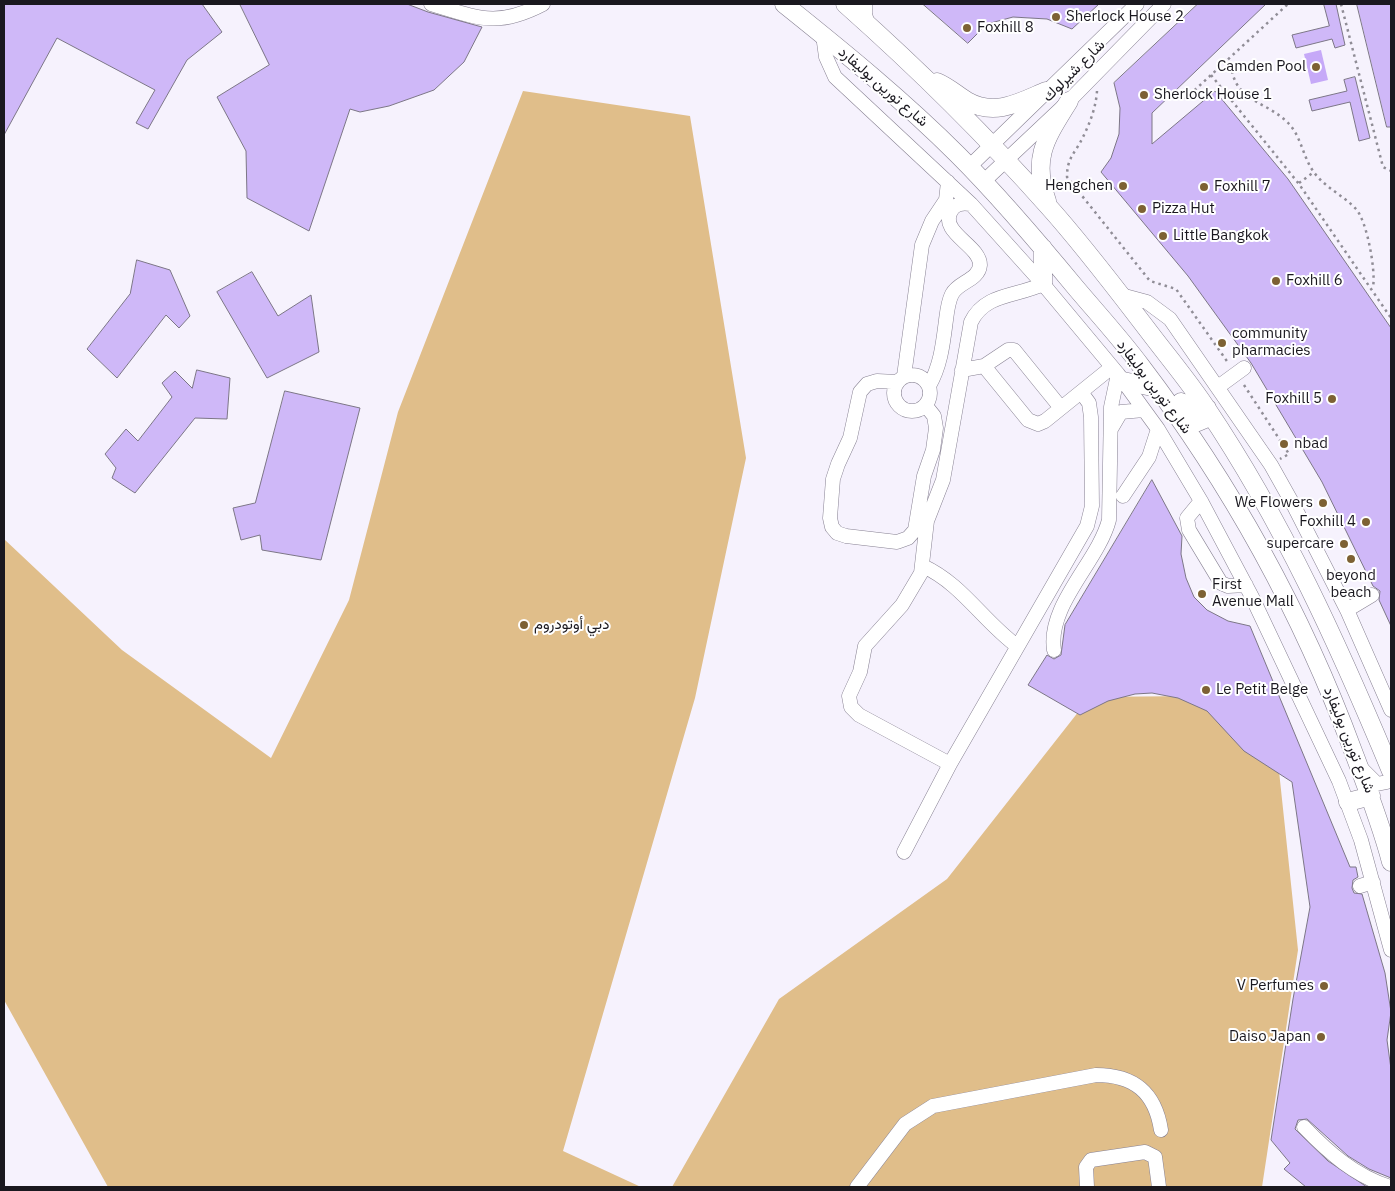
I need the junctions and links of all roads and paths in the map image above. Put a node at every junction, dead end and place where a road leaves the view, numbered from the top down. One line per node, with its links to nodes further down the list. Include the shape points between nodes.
1 (431, 4): 2 (street, via 480,19 506,19)
2 (543, 4)
3 (784, 4): 13 (main road, شارع تورين بوليفارد)
4 (844, 4): 12 (main road, شارع تورين بوليفارد)
5 (865, 4): 12 (street)
6 (1137, 4): 18 (street, شارع شيرلوك)
7 (1143, 4): 11 (street)
8 (1164, 4): 11 (street, شارع شيرلوك)
9 (1288, 4): 15 (path)
10 (1341, 4): 24 (path, via 1382,167)
11 (1153, 15): 16 (street, شارع شيرلوك); 16 (street, via 1146,32 1110,68)
12 (868, 25): 17 (main road, شارع تورين بوليفارد)
13 (823, 35): 23 (main road, شارع تورين بوليفارد, via 910,110); 26 (street, via 826,57 835,77)
14 (1232, 71): 25 (path, via 1237,87 1278,114 1296,131)
15 (1211, 75): 19 (path); 28 (path)
16 (1091, 76): 20 (street, شارع شيرلوك); 40 (path, via 1097,92 1093,115 1069,159 1067,177 1150,281 1176,289)
17 (928, 82): 18 (main road, via 945,85 968,102 1003,109); 21 (main road, شارع تورين بوليفارد)
18 (1046, 91): 21 (street, شارع شيرلوك)
19 (1185, 99)
20 (1069, 100): 22 (street, شارع شيرلوك); 30 (main road, via 1048,135 1040,156 1041,185)
21 (991, 146): 22 (main road, شارع تورين بوليفارد); 23 (street, شارع شيرلوك)
22 (1005, 160): 27 (street, شارع شيرلوك); 30 (main road, شارع تورين بوليفارد)
23 (969, 167): 27 (main road, شارع تورين بوليفارد)
24 (1391, 171)
25 (1314, 172): 28 (path); 34 (path, via 1363,219 1373,271)
26 (948, 182): 29 (street); 31 (street)
27 (983, 182): 32 (main road, شارع تورين بوليفارد)
28 (1299, 184): 34 (path)
29 (971, 204): 31 (street, via 955,206); 33 (street)
30 (1049, 206): 35 (main road, شارع تورين بوليفارد)
31 (943, 216): 42 (street, via 922,245); 43 (street, via 976,254 980,264 976,274 956,287 950,297 941,358)
32 (1043, 248): 33 (main road); 37 (main road, شارع تورين بوليفارد)
33 (1043, 284): 39 (street, via 987,301 980,308 968,330); 41 (street)
34 (1372, 288): 36 (path)
35 (1121, 294): 44 (street, via 1139,298 1163,312); 49 (main road, شارع تورين بوليفارد)
36 (1391, 318)
37 (1140, 365): 45 (main road, شارع تورين بوليفارد); 49 (main road, via 1155,368 1161,373 1195,421 1203,421)
38 (984, 366): 39 (street); 48 (street, via 1031,422 1042,423); 48 (street, via 1008,350 1014,350)
39 (962, 370): 58 (street, via 941,487 927,521)
40 (1240, 371): 44 (street); 55 (path, via 1289,454)
41 (1117, 374): 45 (main road); 46 (street); 50 (street); 52 (street, via 1110,407)
42 (901, 379): 43 (street, via 919,376); 47 (street, via 894,397 902,409 917,411); 47 (street, via 867,384 860,392 850,438 834,479 830,518 837,533 897,542 908,538 915,530 936,428 934,416)
43 (929, 386): 47 (street, via 930,397)
44 (1218, 387): 55 (street)
45 (1157, 388): 65 (main road, شارع تورين بوليفارد, via 1227,491 1260,549 1320,670)
46 (1081, 392): 48 (street); 62 (street, via 1091,417 1090,516 1084,535)
47 (926, 406)
48 (1061, 408)
49 (1207, 408): 67 (main road, شارع تورين بوليفارد, via 1292,552 1335,639)
50 (1144, 410): 51 (street); 52 (street, via 1120,412)
51 (1158, 429): 53 (street); 54 (street)
52 (1110, 430): 63 (street, via 1109,520 1104,536 1058,616 1053,633)
53 (1149, 457): 54 (street, via 1159,454); 56 (street)
54 (1175, 457): 57 (street)
55 (1271, 465): 61 (street)
56 (1123, 496)
57 (1201, 501): 59 (street); 59 (street, via 1187,518 1189,530 1221,583)
58 (923, 566): 62 (street, via 952,583 989,624); 66 (street, via 902,605 865,646 849,702 859,715)
59 (1246, 585): 70 (street)
60 (1372, 595): 61 (street)
61 (1347, 610): 64 (street)
62 (1017, 646): 66 (street)
63 (1054, 650)
64 (1391, 710)
65 (1358, 763): 68 (street, via 1377,784); 69 (main road, شارع تورين بوليفارد)
66 (950, 764): 71 (street)
67 (1391, 771)
68 (1391, 778)
69 (1371, 796): 70 (main road); 72 (main road, شارع تورين بوليفارد)
70 (1348, 802): 73 (street, via 1366,884)
71 (904, 852)
72 (1391, 862)
73 (1391, 950)
74 (1304, 1126): 76 (street, via 1344,1164)
75 (1160, 1130): 77 (street, via 1158,1113 1139,1087 1126,1079 1096,1074 933,1106 905,1124)
76 (1382, 1186)
77 (857, 1187)
78 (1087, 1187): 79 (street, via 1086,1167 1091,1160 1145,1152 1155,1157)
79 (1159, 1187)

